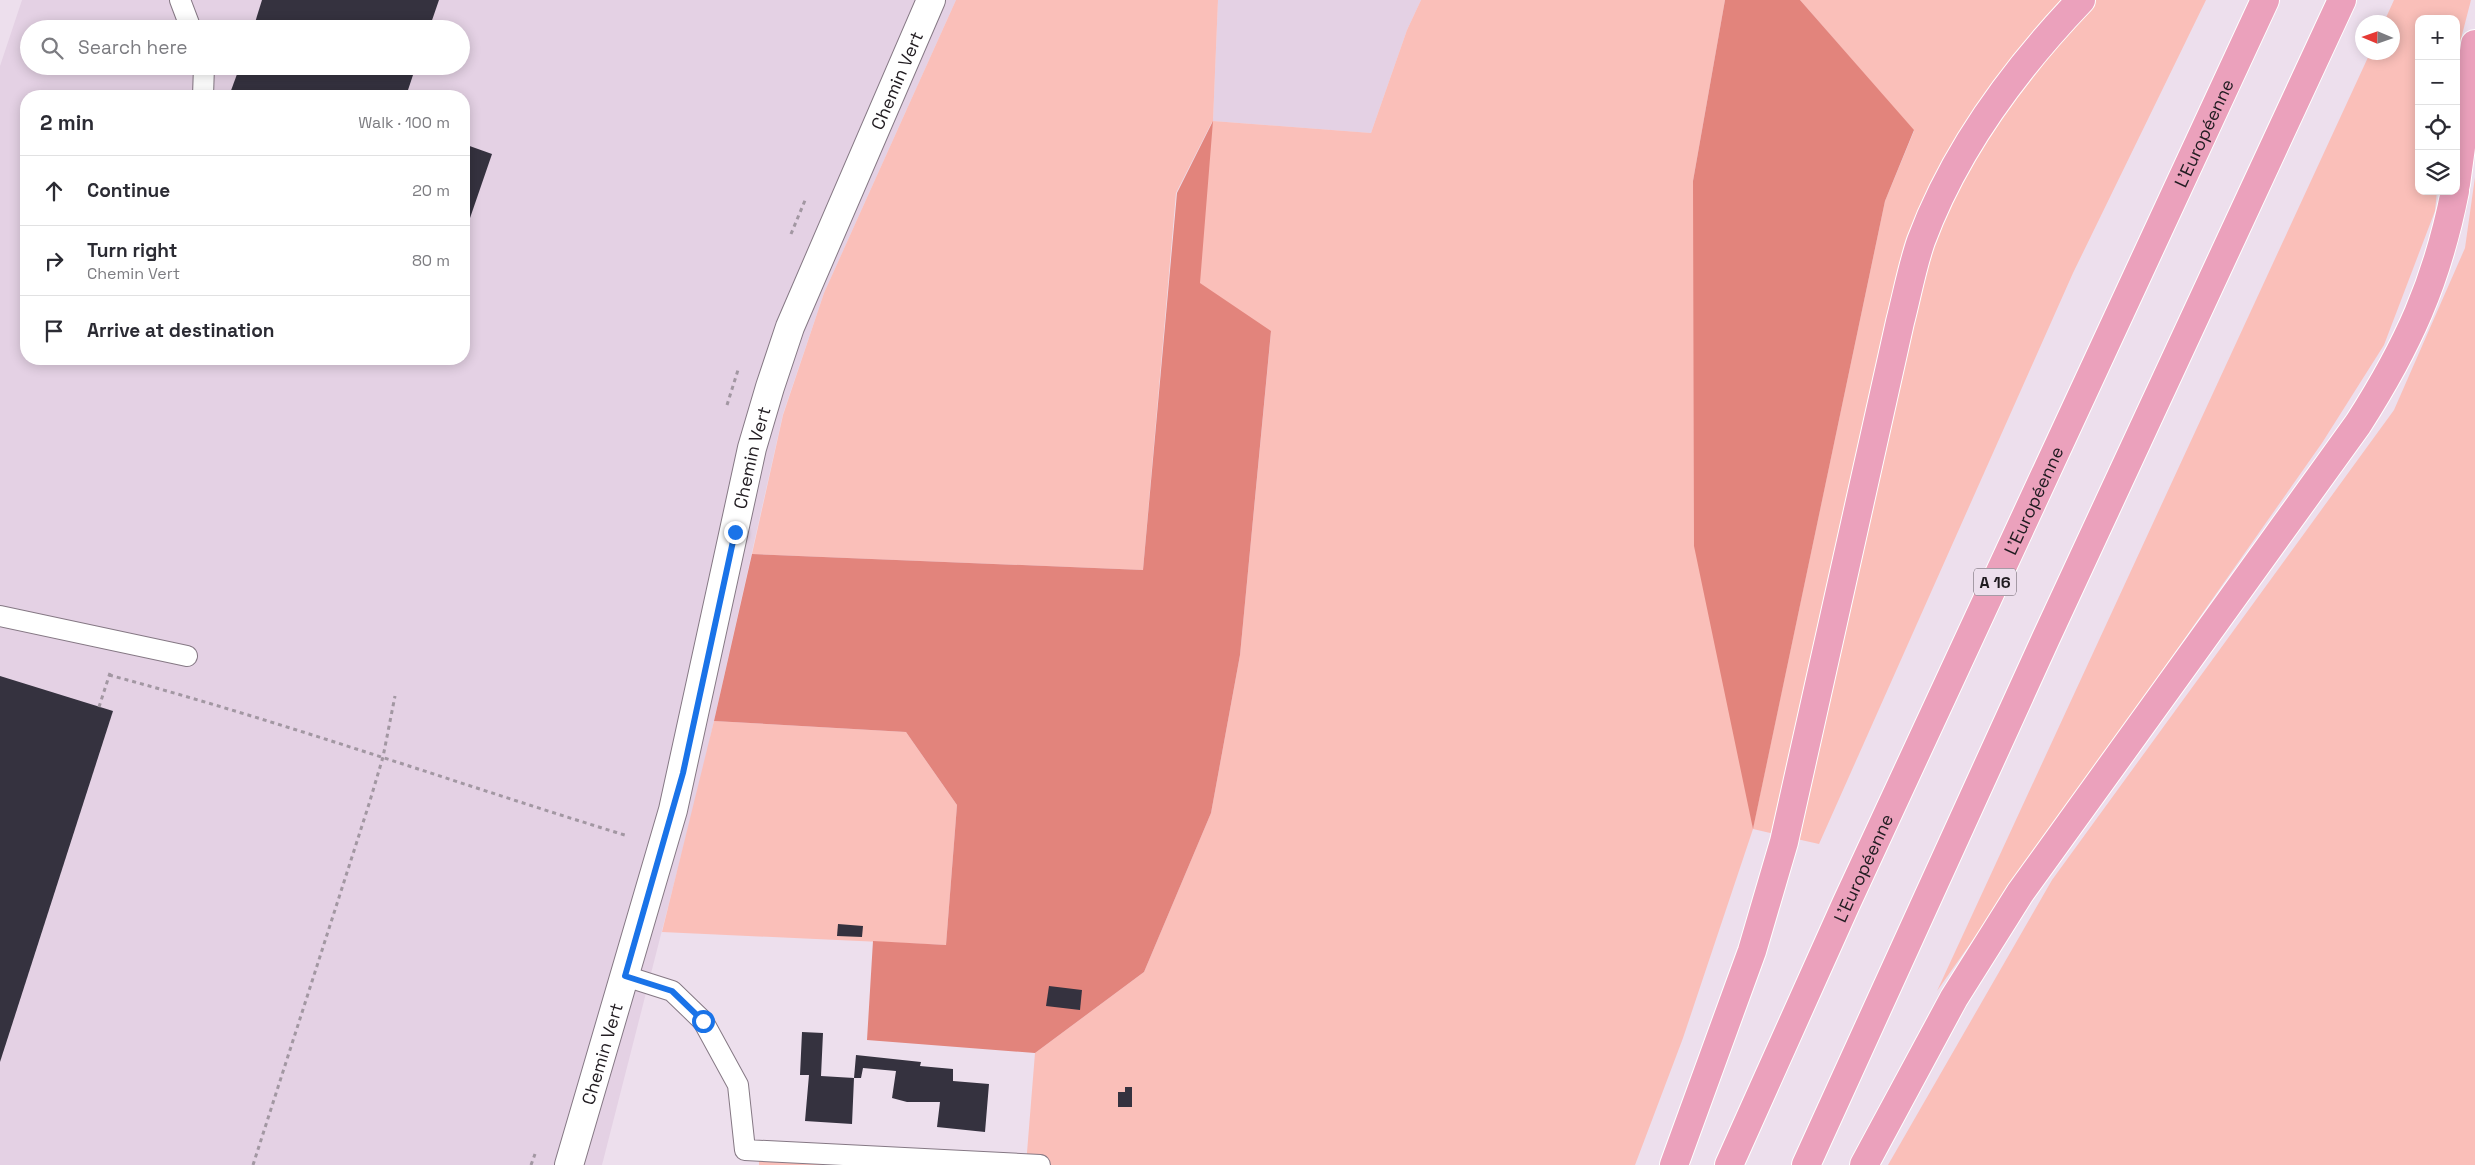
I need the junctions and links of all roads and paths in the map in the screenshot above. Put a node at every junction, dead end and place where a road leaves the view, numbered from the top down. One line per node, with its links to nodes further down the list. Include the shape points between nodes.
1 (180, 0): 6 (lane)
2 (931, 0): 20 (street, Chemin Vert, via 790,327 770,387 748,468 683,773)
3 (2082, 0): 24 (highway, via 2024,64 1964,148 1921,241 1784,842 1752,951)
4 (2265, 0): 25 (highway, L'Européenne / A 16)
5 (2342, 0): 26 (highway, via 1896,963)
6 (188, 20)
7 (2475, 44): 10 (highway)
8 (204, 75): 9 (lane)
9 (203, 90)
10 (2460, 155)
11 (2454, 195): 27 (highway, via 2436,270 2391,373 2358,424 2024,886 1954,998)
12 (0, 616): 13 (lane)
13 (118, 641): 14 (lane); 15 (path)
14 (187, 656)
15 (110, 675): 17 (path); 18 (path)
16 (395, 696): 18 (path)
17 (99, 708)
18 (382, 757): 19 (path); 21 (path)
19 (628, 836)
20 (625, 976): 22 (street, Chemin Vert); 23 (lane, via 672,991 703,1021 738,1085 745,1150)
21 (253, 1165)
22 (569, 1165)
23 (1040, 1165)
24 (1674, 1165)
25 (1728, 1165)
26 (1806, 1165)
27 (1864, 1165)

